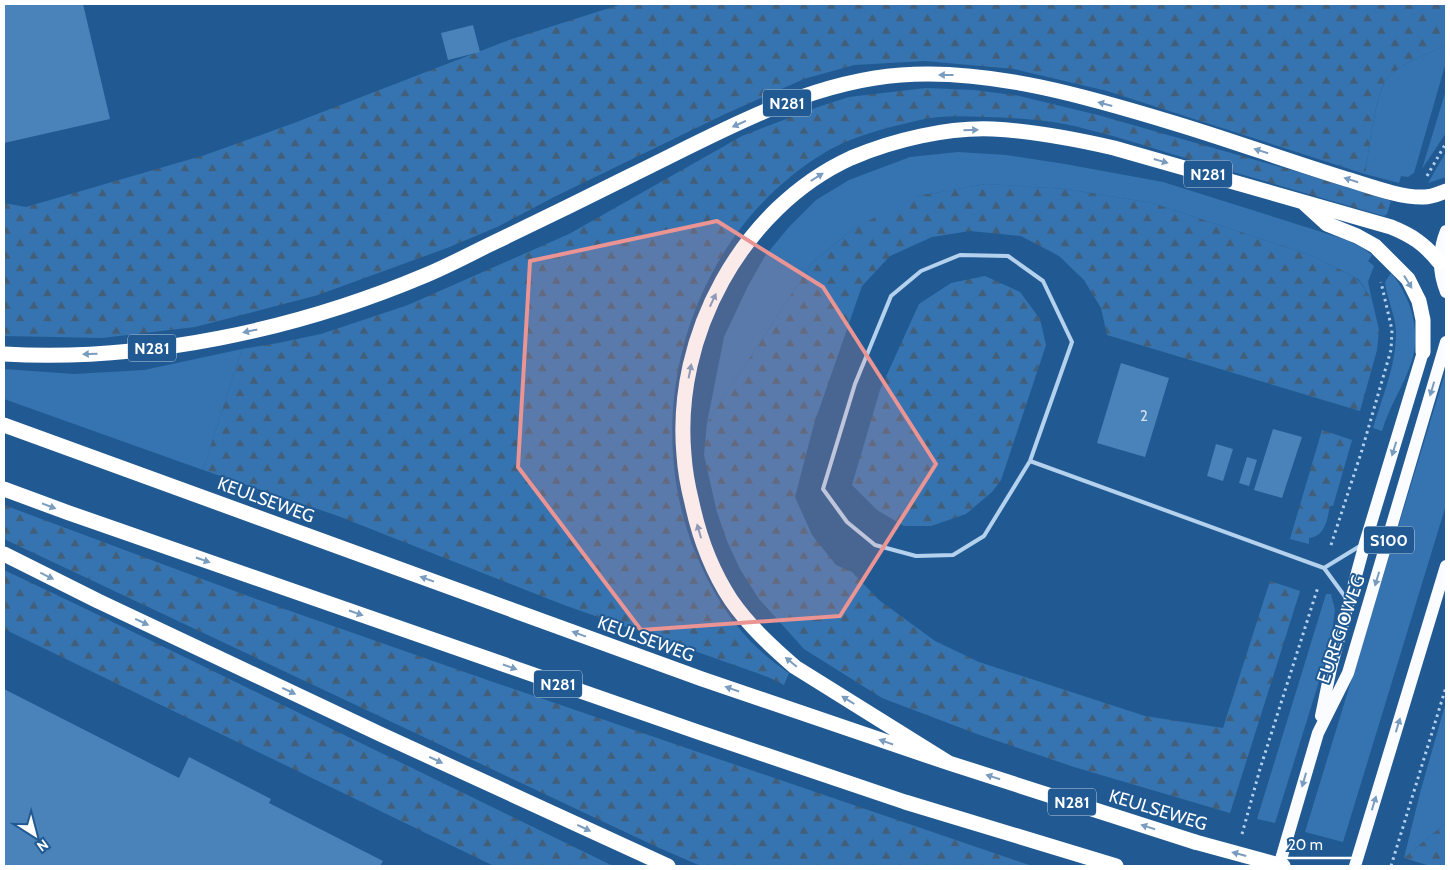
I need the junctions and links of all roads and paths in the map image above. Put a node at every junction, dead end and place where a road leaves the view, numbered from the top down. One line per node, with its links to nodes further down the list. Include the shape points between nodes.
1 (1446, 191): 8 (highway, N281, one-way to 8, via 1425,197 1395,193 1175,123 1045,87 968,75 902,75 846,83 794,100 429,274 332,310 257,330 182,344 101,353)
2 (1301, 201): 4 (highway, N281, via 1404,232 1428,248); 7 (highway, N281, one-way to 7, via 1327,224 1375,246 1408,280 1424,320); 19 (highway, N281, one-way to 2, via 795,667 753,628 716,574 694,513 684,453 685,396 704,322 731,267 773,212 814,178 880,147 952,130 992,129 1074,139)
3 (1446, 231): 4 (main road)
4 (1439, 262): 5 (main road)
5 (1446, 292)
6 (1446, 342): 18 (main road, EUREGIOWEG / S100, one-way to 18, via 1348,673)
7 (1423, 352): 12 (main road, S100, one-way to 12)
8 (4, 354)
9 (4, 425): 19 (highway, KEULSEWEG / N281, one-way to 9, via 702,679)
10 (1030, 461): 10 (lane, via 984,536 953,555 916,556 875,545 847,522 823,489 855,384 891,296 921,271 960,255 1008,256 1043,281 1072,342); 15 (lane)
11 (4, 489): 21 (highway, N281, one-way to 21, via 698,732 905,802)
12 (1365, 543): 15 (lane); 16 (main road, S100)
13 (4, 554): 20 (highway, one-way to 20, via 371,730)
14 (1446, 566): 24 (main road, one-way to 14)
15 (1324, 568): 16 (lane)
16 (1350, 602): 18 (main road, S100, via 1331,668)
17 (1446, 687): 25 (path)
18 (1318, 733): 22 (main road, EUREGIOWEG / S100, one-way to 22)
19 (949, 763): 23 (highway, KEULSEWEG / N281, one-way to 19, bridge, via 1195,842)
20 (668, 866)
21 (1116, 866)
22 (1279, 866)
23 (1283, 866)
24 (1355, 866)
25 (1392, 866)

